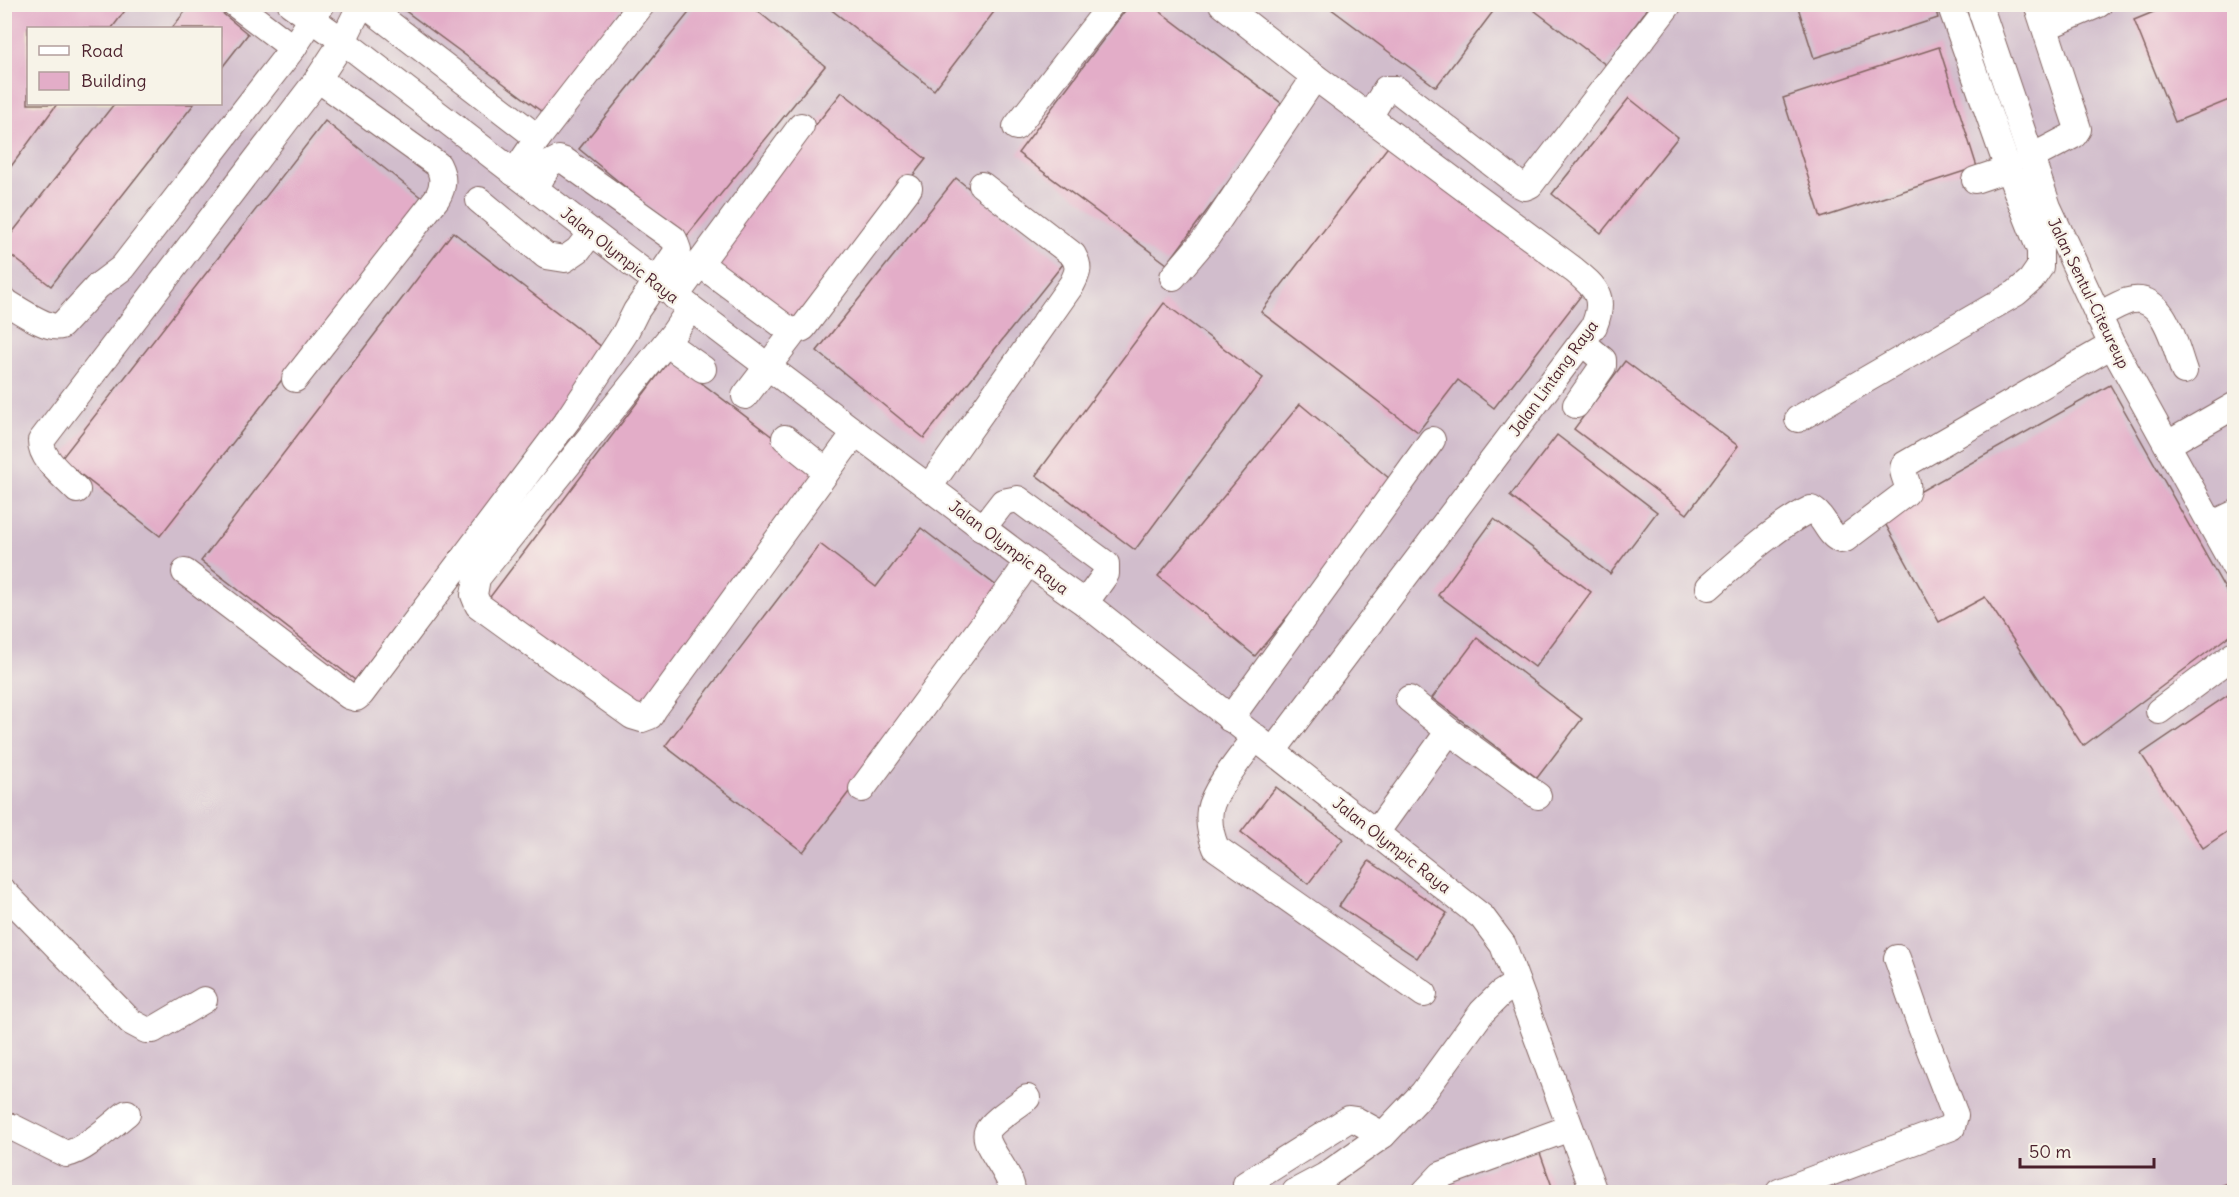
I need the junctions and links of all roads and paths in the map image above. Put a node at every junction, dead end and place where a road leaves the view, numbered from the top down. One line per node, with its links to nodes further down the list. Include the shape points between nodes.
1 (235, 4): 14 (street)
2 (291, 4): 11 (street, Jalan Olympic Raya)
3 (363, 4): 13 (street); 20 (street)
4 (642, 4): 20 (street)
5 (1112, 4): 19 (street)
6 (1222, 4): 15 (street, Jalan Lintang Raya)
7 (1669, 4): 17 (street, via 1525,187 1396,89 1386,88)
8 (1950, 4): 22 (street)
9 (1979, 4): 22 (street, Jalan Sentul-Citeureup)
10 (2099, 4): 12 (street)
11 (317, 13): 13 (street, Jalan Olympic Raya); 14 (street)
12 (2041, 16): 22 (street, via 2079,129)
13 (343, 42): 16 (street); 21 (street, Jalan Olympic Raya)
14 (293, 48): 32 (street, via 122,268 98,286 61,326 46,325)
15 (1315, 78): 17 (street, Jalan Lintang Raya); 30 (street, via 1207,237)
16 (318, 79): 42 (street, via 438,165 443,174 442,189); 53 (street, via 41,441 45,456)
17 (1369, 117): 36 (street, Jalan Lintang Raya, via 1588,282 1598,295 1600,308 1594,326)
18 (801, 126): 29 (street)
19 (1016, 127)
20 (538, 138): 21 (street)
21 (514, 173): 26 (street, Jalan Olympic Raya)
22 (2023, 176): 23 (street); 34 (street, Jalan Sentul-Citeureup, via 2048,207); 46 (street, via 2042,259 2031,280 2016,293)
23 (1974, 180)
24 (982, 185): 52 (street, via 1073,255 1078,272)
25 (909, 188): 35 (street, via 803,328)
26 (535, 189): 28 (street, Jalan Olympic Raya); 31 (street, via 549,164 559,159 565,161 674,239 678,250)
27 (479, 200): 28 (street, via 546,256 565,259)
28 (591, 233): 31 (street, Jalan Olympic Raya)
29 (699, 263): 33 (street); 35 (street)
30 (1173, 277)
31 (654, 282): 33 (street, Jalan Olympic Raya); 58 (street, via 569,417 356,698)
32 (4, 301)
33 (683, 303): 37 (street); 39 (street, Jalan Olympic Raya)
34 (2098, 316): 38 (street, Jalan Sentul-Citeureup); 41 (street, via 2129,300 2154,306 2165,317)
35 (792, 332): 39 (street)
36 (1582, 342): 44 (street, via 1599,355 1603,366); 66 (street, Jalan Lintang Raya)
37 (666, 343): 40 (street); 51 (street, via 477,578 474,595 478,605 632,716 650,716)
38 (2112, 345): 50 (street, Jalan Sentul-Citeureup); 59 (street, via 1904,465 1906,493 1845,539 1833,537 1819,514 1811,509)
39 (767, 367): 43 (street); 47 (street, Jalan Olympic Raya)
40 (703, 369)
41 (2184, 371)
42 (295, 379)
43 (745, 396)
44 (1576, 405)
45 (2235, 406): 50 (street)
46 (1798, 419)
47 (855, 434): 51 (street); 52 (street, Jalan Olympic Raya)
48 (785, 438): 51 (street)
49 (1432, 440): 64 (street)
50 (2168, 444): 54 (street, Jalan Sentul-Citeureup)
51 (826, 471)
52 (929, 488): 55 (street, Jalan Olympic Raya)
53 (77, 490)
54 (2224, 519): 57 (street, Jalan Sentul-Citeureup)
55 (982, 529): 56 (street, Jalan Olympic Raya); 60 (street, via 1003,502 1018,499 1106,564 1106,574)
56 (1027, 563): 60 (street, Jalan Olympic Raya); 67 (street)
57 (2235, 566)
58 (185, 572)
59 (1709, 586)
60 (1085, 603): 64 (street, Jalan Olympic Raya)
61 (2235, 655): 63 (street)
62 (1409, 699): 65 (street)
63 (2159, 711)
64 (1230, 719): 66 (street, Jalan Olympic Raya)
65 (1449, 731): 68 (street); 69 (street)
66 (1264, 744): 69 (street, Jalan Olympic Raya); 73 (street, Jalan Lintang Raya, via 1217,794 1210,809 1216,848)
67 (862, 789)
68 (1538, 796)
69 (1375, 834): 72 (street, Jalan Olympic Raya, via 1482,917 1503,945)
70 (4, 892): 74 (street, via 139,1027 153,1030)
71 (1897, 958): 85 (street, via 1955,1115 1952,1127)
72 (1517, 983): 78 (street, Jalan Olympic Raya); 79 (street, via 1482,1012 1424,1093)
73 (1424, 994)
74 (204, 1000)
75 (1027, 1098): 81 (street, via 987,1132 987,1141 1011,1182)
76 (127, 1113): 77 (street, via 66,1154)
77 (4, 1125)
78 (1570, 1128): 83 (street, via 1442,1175); 84 (street, Jalan Olympic Raya)
79 (1383, 1135): 80 (street, via 1349,1119); 82 (street)
80 (1246, 1184)
81 (1012, 1192)
82 (1295, 1192)
83 (1425, 1192)
84 (1594, 1192)
85 (1779, 1192)

